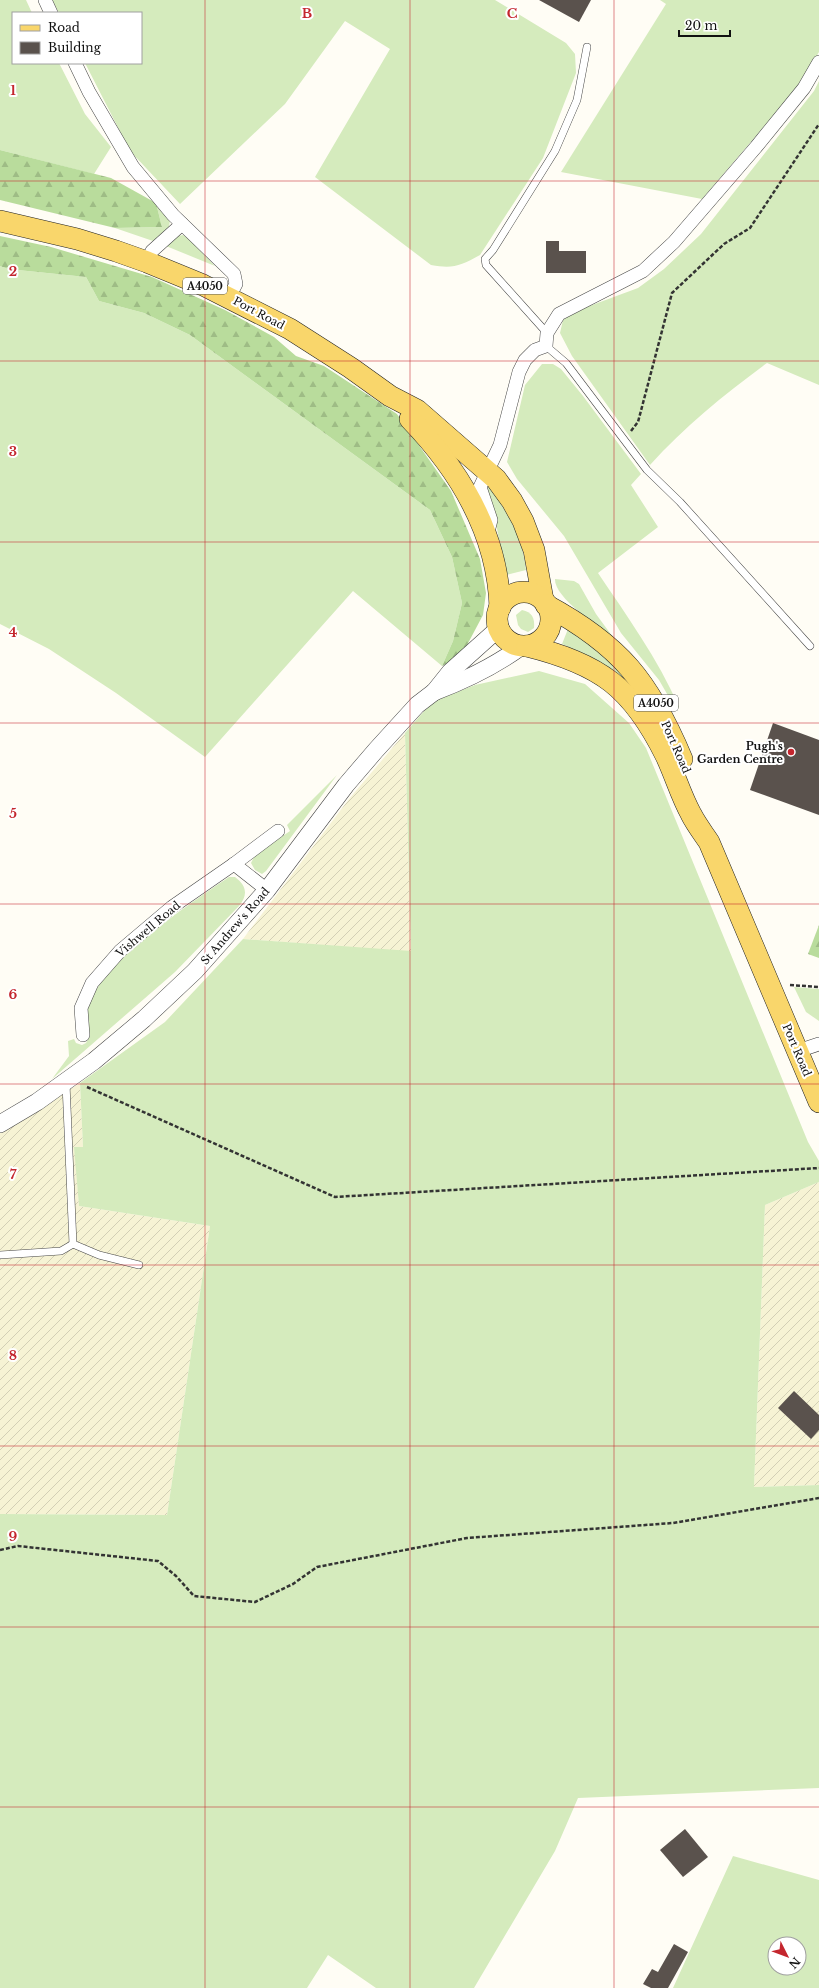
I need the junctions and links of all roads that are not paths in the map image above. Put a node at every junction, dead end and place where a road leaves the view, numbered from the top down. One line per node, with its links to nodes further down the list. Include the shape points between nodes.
1 (45, 0): 2 (street)
2 (51, 12)
3 (588, 47): 10 (lane, via 577,100 556,152 485,259 486,265)
4 (819, 62): 10 (street, via 804,88 674,242 643,271 559,314)
5 (75, 64): 7 (street, via 133,167)
6 (0, 221): 8 (main road, Port Road / A4050, via 77,239)
7 (182, 224): 8 (street, via 152,251); 9 (street, via 234,274 236,284)
8 (148, 262): 9 (main road, Port Road / A4050)
9 (229, 297): 11 (main road, Port Road / A4050, via 297,333)
10 (547, 340): 12 (street, via 525,360 519,372 500,445); 17 (lane, via 647,470 680,502)
11 (390, 396): 12 (main road, Port Road / A4050, via 417,410); 13 (main road, Port Road / A4050, via 429,439 458,478 474,506)
12 (487, 471): 13 (street, via 480,487 491,520); 14 (main road, Port Road / A4050, via 512,501 523,521 534,550)
13 (487, 538): 15 (main road, Port Road / A4050, via 497,577)
14 (544, 602): 15 (main road, via 535,594 516,594 504,601); 16 (main road, via 550,610 549,629 536,644); 20 (main road, Port Road / A4050, via 599,638 618,654 644,685 665,721 704,810)
15 (499, 618): 16 (main road, via 503,636 509,642); 18 (street, St Andrew's Road)
16 (524, 646): 18 (street, St Andrew's Road, via 461,682); 20 (main road, Port Road / A4050, via 555,653 596,670 615,684 651,727 667,756 691,814)
17 (810, 646)
18 (434, 692): 22 (street, St Andrew's Road, via 397,726 346,785)
19 (278, 831): 21 (street, Vishwell Road)
20 (709, 842): 25 (main road, Port Road / A4050)
21 (234, 864): 22 (street); 23 (street, Vishwell Road, via 172,907 120,951 92,983 81,1008)
22 (267, 890): 27 (street, St Andrew's Road, via 195,971 144,1019)
23 (83, 1035)
24 (819, 1044): 25 (street)
25 (798, 1051): 26 (main road, Port Road / A4050)
26 (813, 1073): 28 (main road, Port Road / A4050)
27 (72, 1078): 29 (street, St Andrew's Road); 30 (lane)
28 (819, 1102)
29 (0, 1124)
30 (73, 1244): 31 (lane, via 61,1251); 32 (lane)
31 (0, 1256)
32 (139, 1265)

